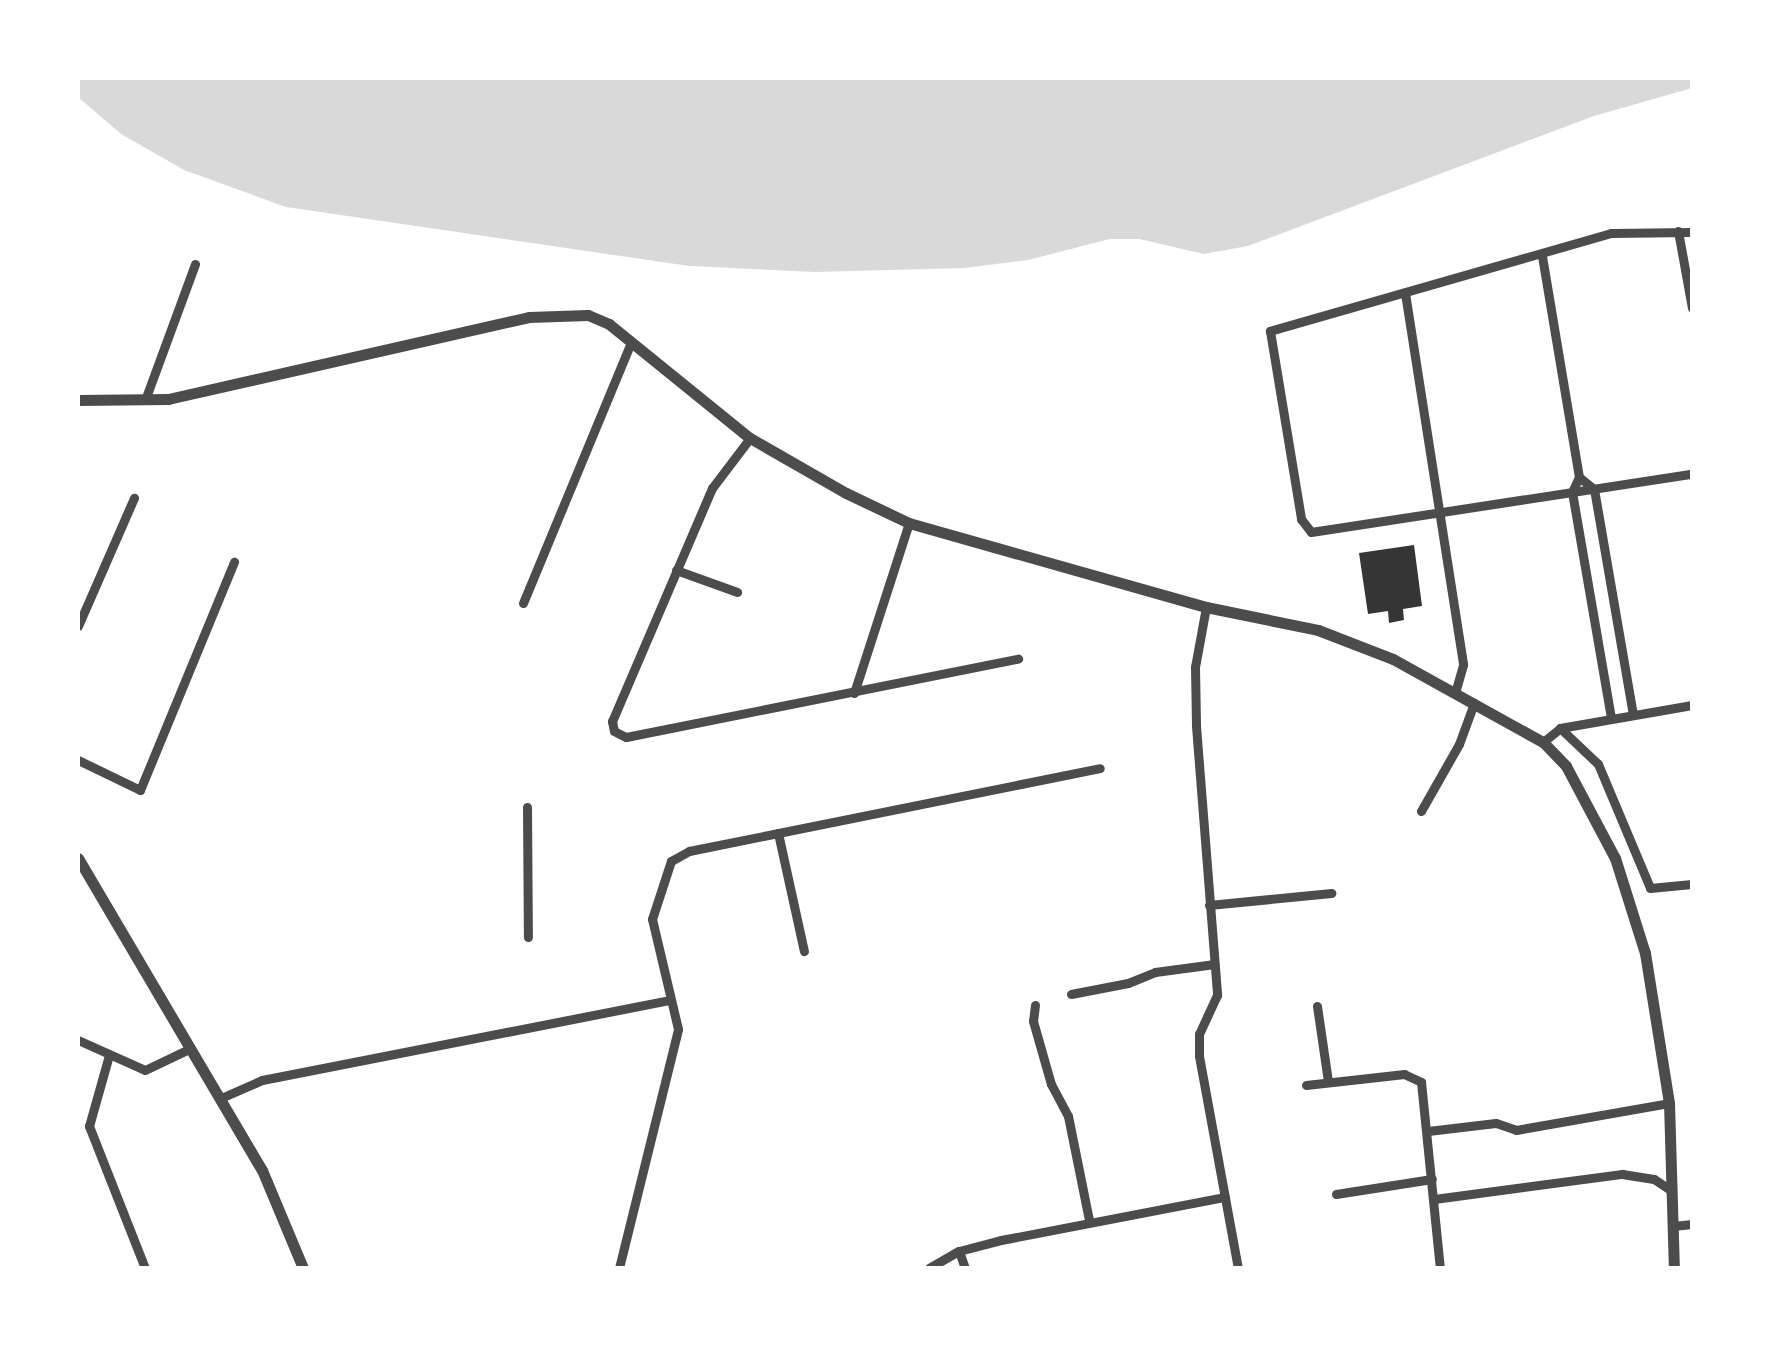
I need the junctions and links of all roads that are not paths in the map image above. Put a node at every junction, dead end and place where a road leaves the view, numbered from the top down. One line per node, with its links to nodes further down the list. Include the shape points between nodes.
1 (1678, 231): 2 (street); 3 (street, via 1611,233); 6 (street)
2 (1692, 232)
3 (1542, 256): 5 (street); 12 (street)
4 (195, 264): 9 (street)
5 (1405, 294): 16 (street); 16 (street, via 1270,331 1300,518 1311,532 1323,532)
6 (1692, 308)
7 (631, 342): 9 (street, via 588,315 529,317); 10 (street); 21 (street)
8 (78, 400): 9 (street)
9 (145, 400)
10 (750, 438): 17 (street); 19 (street, via 712,488)
11 (1692, 474): 13 (street)
12 (1578, 477): 13 (street); 14 (street)
13 (1594, 489): 14 (street); 29 (street)
14 (1572, 492): 16 (street); 30 (street)
15 (134, 498): 23 (street)
16 (1442, 513): 25 (street, via 1464,665)
17 (910, 523): 22 (street); 26 (street)
18 (234, 562): 33 (street, via 140,790)
19 (676, 570): 20 (street); 26 (street, via 612,721 614,731 626,737)
20 (737, 592)
21 (524, 604)
22 (1206, 607): 25 (street, via 1318,630); 41 (street, via 1195,667)
23 (78, 626)
24 (1018, 658): 26 (street)
25 (1455, 692): 27 (street)
26 (854, 693)
27 (1474, 704): 32 (street); 36 (street, via 1460,744)
28 (1692, 705): 29 (street)
29 (1632, 714): 30 (street)
30 (1611, 718): 31 (street)
31 (1560, 728): 32 (street); 39 (street, via 1598,764 1650,888)
32 (1544, 742): 55 (street, via 1566,766 1615,858 1645,953)
33 (78, 760)
34 (1100, 768): 37 (street)
35 (527, 808): 42 (street)
36 (1420, 811)
37 (778, 833): 43 (street); 46 (street, via 689,851 672,861 652,919)
38 (78, 858): 50 (street)
39 (1692, 884)
40 (1332, 893): 41 (street)
41 (1209, 905): 44 (street)
42 (528, 937)
43 (804, 951)
44 (1214, 964): 45 (street); 60 (street, via 1217,995 1199,1034 1198,1056)
45 (1071, 994)
46 (670, 1000): 54 (street, via 262,1080); 68 (street, via 678,1029)
47 (1035, 1005): 62 (street, via 1033,1020 1051,1084 1068,1116)
48 (1317, 1006): 52 (street)
49 (78, 1040): 51 (street)
50 (189, 1049): 51 (street, via 145,1070); 54 (street)
51 (110, 1055): 66 (street, via 89,1126)
52 (1328, 1081): 53 (street); 56 (street, via 1414,1076 1423,1088)
53 (1306, 1085)
54 (221, 1098): 67 (street, via 262,1170)
55 (1668, 1103): 56 (street, via 1516,1130 1496,1123); 58 (street)
56 (1428, 1131): 57 (street)
57 (1432, 1179): 59 (street); 61 (street)
58 (1672, 1191): 61 (street, via 1622,1174); 64 (street)
59 (1336, 1194)
60 (1225, 1197): 62 (street); 71 (street)
61 (1434, 1199): 72 (street)
62 (1089, 1220): 65 (street)
63 (1692, 1224): 64 (street)
64 (1673, 1226): 73 (street)
65 (959, 1251): 69 (street); 70 (street)
66 (145, 1268)
67 (303, 1268)
68 (619, 1268)
69 (929, 1268)
70 (966, 1268)
71 (1238, 1268)
72 (1440, 1268)
73 (1674, 1268)

